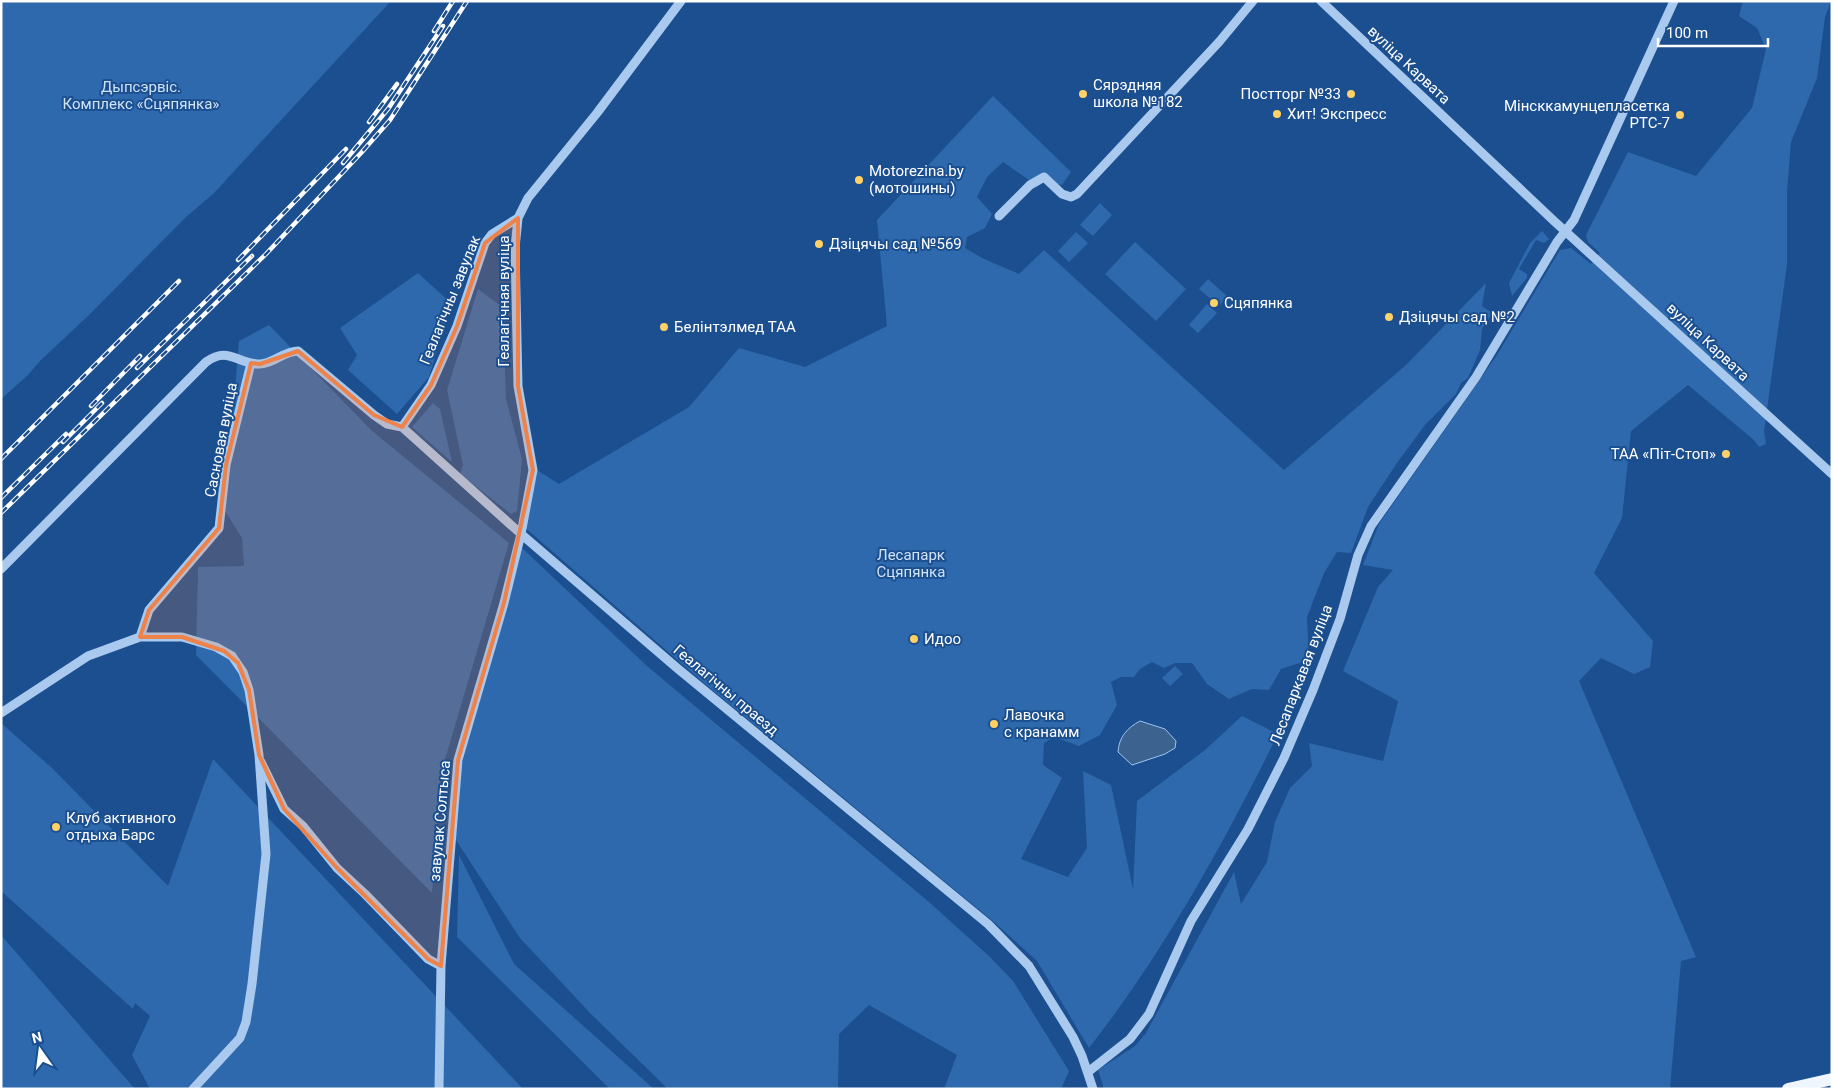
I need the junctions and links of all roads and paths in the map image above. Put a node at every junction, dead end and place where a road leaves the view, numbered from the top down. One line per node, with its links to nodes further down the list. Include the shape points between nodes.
1 (681, 1): 6 (street, Геалагічная вуліца, via 528,198)
2 (1253, 1): 5 (street, via 1219,42 1077,194 1071,197 1062,194 1044,177 1030,185)
3 (1321, 1): 7 (street, вуліца Карвата)
4 (1674, 1): 7 (street, via 1583,202)
5 (999, 216)
6 (518, 218): 9 (street, Геалагічны завулак, via 492,234 485,243 457,326 431,385); 11 (street, Геалагічная вуліца, via 515,254 518,386 534,470)
7 (1566, 230): 10 (street, вуліца Карвата); 17 (street, Лесапаркавая вуліца, via 1476,377 1385,503 1363,541 1324,662 1284,758 1248,829 1191,921 1158,998 1130,1039)
8 (251, 363): 9 (street, Геалагічны праезд, via 260,364 298,351 374,416 387,424); 12 (street, via 229,354 214,356 206,362); 13 (street, Сасновая вуліца, via 226,465 219,528 149,610)
9 (402, 427): 11 (street, Геалагічны праезд)
10 (1832, 474)
11 (521, 534): 16 (street, завулак Солтыса, via 458,760); 17 (street, Геалагічны праезд, via 1000,936 1030,966 1072,1036)
12 (1, 569)
13 (140, 637): 14 (street, via 88,656); 15 (street, via 182,637 216,647 232,656 243,672 249,690)
14 (1, 713)
15 (258, 755): 16 (street, via 284,809 303,826 337,868 428,959); 19 (street, via 266,854 248,1013 240,1038)
16 (441, 966): 20 (street, завулак Солтыса)
17 (1088, 1072): 21 (street, Геалагічны праезд)
18 (1832, 1079): 22 (main road)
19 (193, 1089)
20 (439, 1089)
21 (1093, 1089)
22 (1788, 1089)

